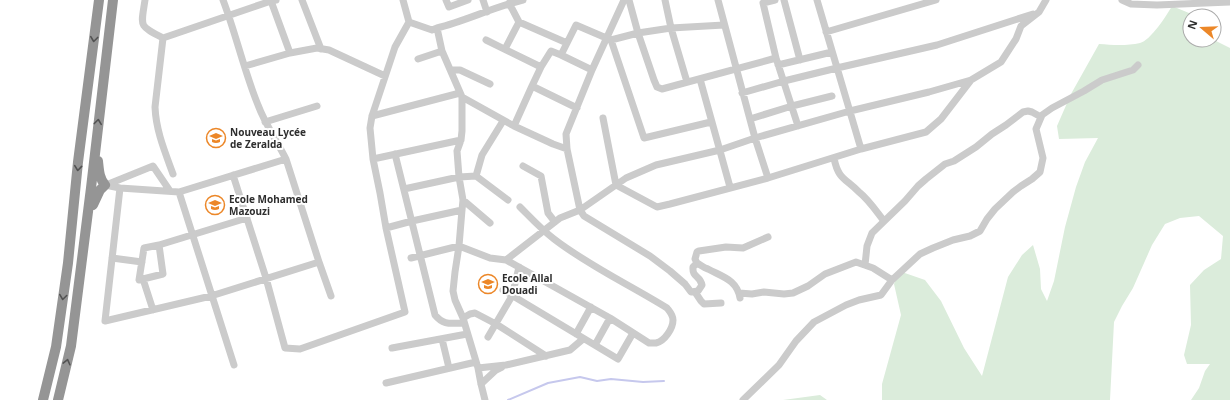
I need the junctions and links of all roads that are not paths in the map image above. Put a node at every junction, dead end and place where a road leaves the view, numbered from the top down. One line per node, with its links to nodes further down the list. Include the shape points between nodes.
1 (99, 0): 156 (highway, one-way to 156, via 68,263 56,347)
2 (113, 0): 79 (highway, one-way to 2)
3 (145, 0): 35 (street, via 143,26)
4 (223, 0): 27 (street)
5 (274, 0): 27 (street); 43 (street)
6 (302, 0): 39 (street)
7 (403, 0): 28 (street)
8 (446, 0): 9 (street, via 449,7)
9 (468, 0)
10 (484, 0): 25 (street)
11 (523, 0): 24 (street)
12 (624, 0): 36 (street)
13 (629, 0): 34 (street)
14 (665, 0): 32 (street)
15 (718, 0): 30 (street)
16 (775, 0): 22 (street)
17 (784, 0): 46 (street)
18 (817, 0): 33 (street)
19 (936, 0): 33 (street)
20 (1046, 0): 26 (street)
21 (1122, 0): 23 (street, via 1131,4 1157,5)
22 (763, 2): 47 (street)
23 (1230, 2)
24 (509, 3): 25 (street); 29 (street)
25 (487, 12): 31 (street)
26 (1039, 12): 51 (street, via 937,45); 57 (street, via 1021,26 1001,62)
27 (229, 15): 35 (street); 49 (street)
28 (409, 22): 31 (street, via 432,30); 55 (street, via 395,47)
29 (519, 22): 38 (street); 40 (street)
30 (724, 25): 32 (street); 52 (street)
31 (436, 28): 41 (street)
32 (671, 28): 34 (street); 59 (street)
33 (826, 32): 42 (street)
34 (638, 33): 36 (street); 59 (street, via 657,87 662,89)
35 (163, 38): 89 (street, via 155,118)
36 (609, 39): 38 (street, via 576,25); 54 (street); 75 (street, via 644,138)
37 (486, 40): 40 (street)
38 (567, 43): 44 (street)
39 (321, 49): 43 (street); 55 (street, via 329,50)
40 (505, 49): 50 (street)
41 (442, 51): 45 (street); 53 (street)
42 (832, 52): 46 (street); 51 (street)
43 (290, 53): 49 (street)
44 (561, 55): 50 (street, via 551,51); 54 (street)
45 (418, 59)
46 (800, 60): 47 (street)
47 (777, 62): 52 (street); 58 (street)
48 (1138, 65): 71 (street, via 1132,70 1096,83 1052,108)
49 (245, 66): 74 (street)
50 (541, 67): 61 (street)
51 (837, 68): 58 (street); 68 (street)
52 (736, 69): 56 (street); 62 (street)
53 (451, 70): 60 (street, via 460,70); 63 (street)
54 (592, 70): 67 (street)
55 (385, 76): 69 (street)
56 (700, 79): 59 (street); 75 (street)
57 (971, 80): 68 (street); 82 (street, via 941,119 926,132)
58 (784, 81): 62 (street); 66 (street)
59 (687, 82)
60 (490, 84)
61 (532, 86): 67 (street); 76 (street)
62 (742, 93): 72 (street)
63 (461, 95): 69 (street); 73 (street); 80 (street)
64 (832, 96): 66 (street)
65 (317, 106): 74 (street)
66 (792, 106): 72 (street); 77 (street)
67 (577, 108): 81 (street, via 566,134)
68 (850, 111): 77 (street); 82 (street)
69 (372, 116): 87 (street, via 370,128)
70 (603, 118): 95 (street)
71 (1041, 118): 108 (street, via 1028,111 1023,112 976,148 945,164 918,186); 129 (street, via 1036,128 1043,158 1042,167 1036,176 996,209 980,231 920,254)
72 (750, 119): 78 (street)
73 (503, 121): 76 (street); 91 (street, via 482,155)
74 (265, 122): 86 (street)
75 (711, 122): 83 (street)
76 (514, 126): 81 (street)
77 (798, 126): 78 (street)
78 (755, 138): 83 (street); 93 (street)
79 (96, 139): 94 (highway, via 100,175); 109 (highway)
80 (461, 140): 84 (street); 92 (street, via 457,151)
81 (567, 149): 105 (street)
82 (861, 149): 85 (street)
83 (720, 150): 95 (street, via 656,165); 97 (street)
84 (395, 154): 87 (street); 98 (street)
85 (834, 158): 93 (street); 108 (street, via 839,174 864,196)
86 (286, 159): 90 (street); 123 (street)
87 (373, 159): 112 (street)
88 (523, 166): 110 (street, via 541,176 548,213)
89 (173, 174)
90 (233, 175): 100 (street); 106 (street)
91 (476, 176): 92 (street); 102 (street)
92 (459, 177): 98 (street); 101 (street)
93 (768, 178): 97 (street)
94 (105, 185): 96 (street); 99 (street, via 153,166); 109 (highway, via 97,195)
95 (616, 185): 97 (street, via 657,207); 105 (street)
96 (120, 188): 99 (street); 119 (street)
97 (730, 188)
98 (404, 189): 107 (street)
99 (170, 191): 100 (street)
100 (179, 192): 114 (street)
101 (463, 200): 104 (street); 111 (street)
102 (508, 200)
103 (520, 207): 113 (street)
104 (462, 210): 107 (street); 117 (street)
105 (580, 210): 110 (street); 131 (street, via 584,216 670,270 688,290)
106 (247, 218): 114 (street); 127 (street)
107 (412, 221): 112 (street); 118 (street)
108 (884, 221): 125 (street, via 870,236)
109 (87, 222): 157 (highway, one-way to 109, via 71,346)
110 (556, 222): 113 (street)
111 (490, 223)
112 (386, 228): 127 (street, via 405,312 300,349 285,348)
113 (544, 230): 121 (street); 141 (street, via 586,261 668,308 673,318 672,324 662,340 649,343)
114 (192, 235): 116 (street); 132 (street)
115 (768, 238): 124 (street, via 744,248 726,247 699,251 695,256)
116 (159, 245): 122 (street, via 144,248); 128 (street, via 163,274)
117 (459, 246): 118 (street); 121 (street, via 490,258); 139 (street, via 454,291)
118 (420, 255): 120 (street); 139 (street, via 435,314 440,321 446,323)
119 (112, 258): 122 (street); 137 (street, via 105,321)
120 (411, 258)
121 (506, 260): 126 (street)
122 (142, 262): 128 (street, via 139,280)
123 (319, 262): 127 (street); 133 (street)
124 (697, 263): 125 (street, via 730,280 740,296 764,292 789,294 844,266 856,262); 131 (street, via 692,272 700,279 702,285)
125 (865, 265): 129 (street)
126 (519, 267): 134 (street); 136 (street)
127 (266, 278): 132 (street)
128 (143, 280): 137 (street)
129 (892, 280): 159 (street, via 881,295 846,305 814,322 796,341 779,366)
130 (503, 290): 134 (street)
131 (695, 292): 135 (street, via 704,304)
132 (211, 296): 137 (street); 150 (street)
133 (331, 296)
134 (512, 296): 140 (street); 143 (street)
135 (721, 303)
136 (591, 307): 138 (street); 143 (street)
137 (153, 310)
138 (610, 318): 141 (street); 147 (street)
139 (463, 320): 140 (street, via 475,312); 142 (street)
140 (496, 324): 144 (street); 149 (street)
141 (633, 333): 147 (street, via 618,359)
142 (467, 334): 146 (street); 151 (street)
143 (576, 334): 145 (street)
144 (488, 337)
145 (583, 338): 147 (street); 149 (street, via 570,350)
146 (442, 339): 148 (street); 153 (street)
147 (595, 345)
148 (392, 348)
149 (546, 356): 152 (street)
150 (234, 365)
151 (477, 365): 152 (street); 153 (street); 155 (street)
152 (506, 365): 155 (street, via 496,370)
153 (449, 368): 154 (street)
154 (386, 383)
155 (481, 384): 158 (street)
156 (43, 400)
157 (58, 400)
158 (485, 400)
159 (743, 400)

